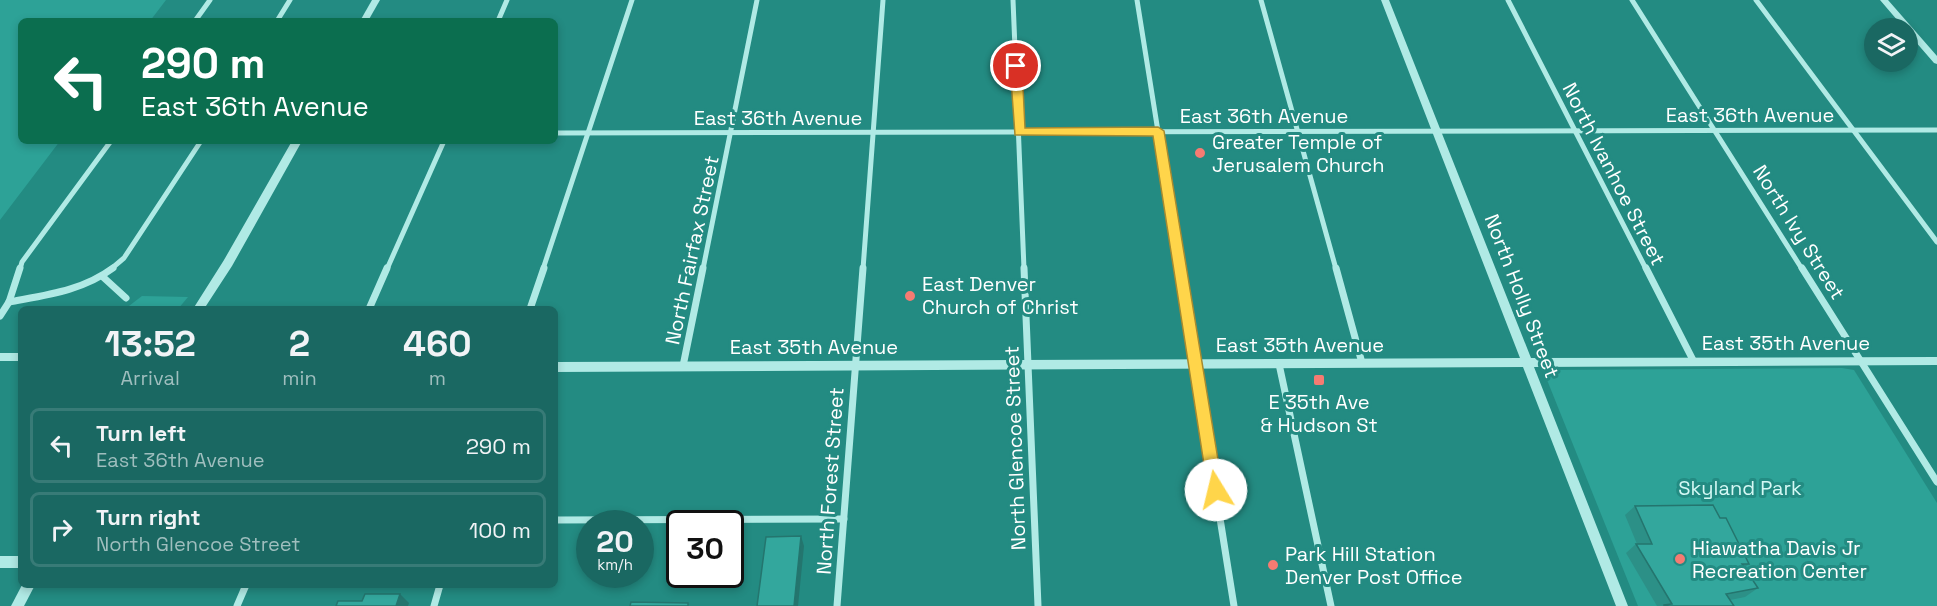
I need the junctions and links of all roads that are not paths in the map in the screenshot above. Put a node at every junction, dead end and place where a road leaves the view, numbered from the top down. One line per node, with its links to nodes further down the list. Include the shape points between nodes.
1 (210, 0): 16 (street)
2 (290, 0): 17 (street)
3 (376, 0): 18 (street)
4 (507, 0): 19 (street)
5 (632, 0): 29 (street)
6 (758, 0): 30 (street, North Fairfax Street)
7 (883, 0): 31 (street, North Forest Street)
8 (1013, 0): 27 (street, North Glencoe Street)
9 (1137, 0): 24 (street)
10 (1261, 0): 28 (street)
11 (1385, 0): 25 (street, North Holly Street)
12 (1508, 0): 26 (street, North Ivanhoe Street)
13 (1632, 0): 21 (street, North Ivy Street)
14 (1756, 0): 22 (street)
15 (1884, 0): 20 (street)
16 (197, 18)
17 (279, 18)
18 (366, 18)
19 (499, 18)
20 (1937, 60)
21 (1715, 130): 22 (street, East 36th Avenue); 26 (street, East 36th Avenue); 47 (street, North Ivy Street)
22 (1853, 130): 23 (street, East 36th Avenue); 37 (street)
23 (1937, 130)
24 (1158, 131): 27 (street, East 36th Avenue); 28 (street, East 36th Avenue); 54 (street)
25 (1437, 131): 26 (street, East 36th Avenue); 28 (street, East 36th Avenue); 49 (street, North Holly Street)
26 (1575, 131): 50 (street, North Ivanhoe Street)
27 (1019, 132): 31 (street, East 36th Avenue); 53 (street, North Glencoe Street)
28 (1298, 132): 52 (street)
29 (588, 133): 30 (street, East 36th Avenue); 32 (street, East 36th Avenue); 43 (street)
30 (732, 133): 31 (street, East 36th Avenue); 57 (street, North Fairfax Street)
31 (873, 133): 55 (street, North Forest Street)
32 (558, 134)
33 (109, 144): 40 (street, via 21,262)
34 (199, 144): 38 (street, via 124,258)
35 (295, 144): 41 (street)
36 (443, 144): 42 (street)
37 (1937, 242)
38 (103, 277): 39 (street); 40 (street, via 76,289)
39 (126, 298)
40 (9, 302): 44 (street)
41 (200, 306)
42 (370, 306)
43 (531, 306)
44 (0, 316)
45 (0, 357): 46 (street)
46 (18, 357)
47 (1861, 361): 48 (street, East 35th Avenue); 50 (street, East 35th Avenue); 58 (street, North Ivy Street)
48 (1937, 361)
49 (1528, 362): 50 (street, East 35th Avenue); 52 (street, East 35th Avenue); 73 (street, North Holly Street)
50 (1694, 362)
51 (1279, 363): 52 (street, East 35th Avenue); 54 (street, East 35th Avenue); 72 (street)
52 (1362, 363)
53 (1028, 364): 54 (street, East 35th Avenue); 55 (street, East 35th Avenue); 70 (street, North Glencoe Street)
54 (1196, 364): 71 (street)
55 (855, 365): 57 (street, East 35th Avenue); 59 (street, North Forest Street)
56 (558, 366): 57 (street, East 35th Avenue)
57 (683, 366)
58 (1937, 482)
59 (844, 519): 60 (street); 69 (street, North Forest Street)
60 (558, 520)
61 (0, 562): 62 (street)
62 (18, 562)
63 (27, 588): 66 (street)
64 (245, 588): 67 (street)
65 (439, 588): 68 (street)
66 (17, 606)
67 (237, 606)
68 (434, 606)
69 (837, 606)
70 (1038, 606)
71 (1234, 606)
72 (1330, 606)
73 (1622, 606)

